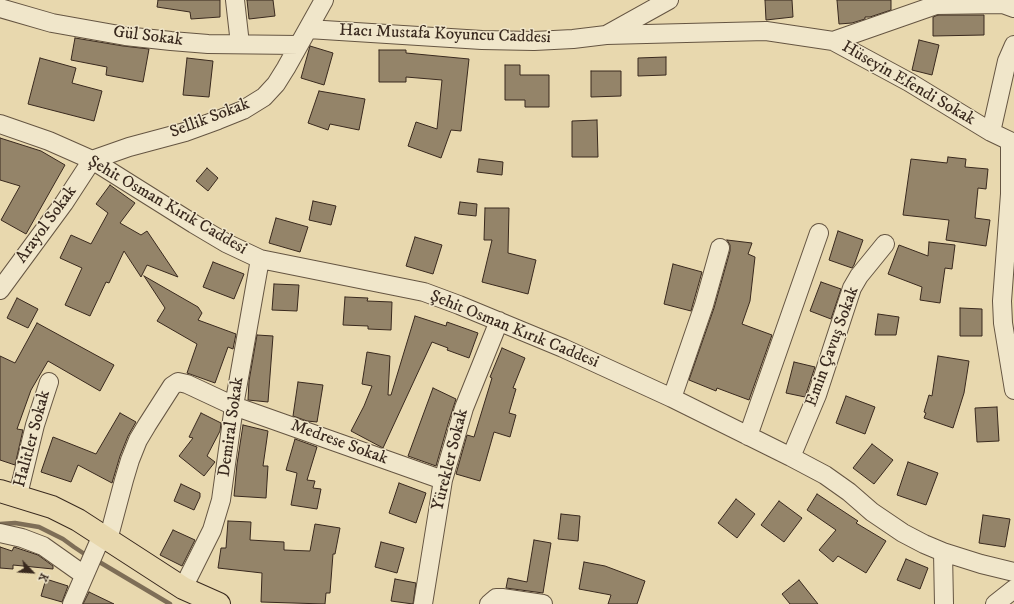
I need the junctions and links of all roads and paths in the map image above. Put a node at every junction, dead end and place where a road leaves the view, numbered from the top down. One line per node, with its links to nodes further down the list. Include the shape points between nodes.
1 (235, 0): 9 (street)
2 (324, 0): 6 (street, Sellik Sokak)
3 (669, 0): 7 (street, Hacı Mustafa Koyuncu Caddesi)
4 (0, 8): 9 (street, Gül Sokak, via 52,23 125,36)
5 (1014, 8): 8 (street, via 1003,4 936,5)
6 (308, 29): 7 (street, Hacı Mustafa Koyuncu Caddesi, via 482,40 534,41); 10 (street, Sellik Sokak)
7 (606, 35): 8 (street, Hüseyin Efendi Sokak, via 766,31)
8 (833, 41): 13 (street, Hüseyin Efendi Sokak, via 909,82)
9 (240, 44): 10 (street, Gül Sokak)
10 (299, 45): 15 (street, Sellik Sokak, via 276,84 264,97 243,110 185,132)
11 (1014, 45): 13 (street, via 1007,60)
12 (0, 124): 15 (street, Şehit Osman Kırık Caddesi, via 49,141)
13 (991, 132): 14 (street, Hüseyin Efendi Sokak)
14 (1012, 143): 23 (street, via 1002,302 1005,340)
15 (92, 160): 19 (street, Şehit Osman Kırık Caddesi, via 207,232); 20 (street, Arayol Sokak)
16 (818, 233): 26 (street)
17 (885, 244): 27 (street, Emin Çavuş Sokak, via 852,288 817,395)
18 (720, 248): 24 (street, via 704,305)
19 (260, 259): 21 (street, Şehit Osman Kırık Caddesi, via 424,292); 25 (street, Demiral Sokak)
20 (0, 290)
21 (499, 321): 24 (street, Şehit Osman Kırık Caddesi); 28 (street, Yürekler Sokak, via 464,408)
22 (49, 382): 29 (street, Halitler Sokak)
23 (1014, 390)
24 (672, 398): 26 (street, Şehit Osman Kırık Caddesi)
25 (234, 406): 28 (street, Medrese Sokak); 31 (street, Medrese Sokak, via 187,384 178,382 172,386 138,440); 35 (street, Demiral Sokak, via 221,500 212,530)
26 (748, 436): 27 (street, Şehit Osman Kırık Caddesi)
27 (791, 457): 32 (street, Şehit Osman Kırık Caddesi, via 825,475 872,512 903,532)
28 (443, 480): 39 (street, Yürekler Sokak)
29 (9, 493): 31 (main road, via 52,507 78,520)
30 (0, 533): 33 (street, via 43,546)
31 (102, 541): 33 (street, Medrese Sokak); 35 (main road)
32 (943, 552): 34 (street, Şehit Osman Kırık Caddesi); 42 (street)
33 (86, 571): 37 (street, Medrese Sokak)
34 (1014, 572)
35 (183, 588): 38 (main road)
36 (1014, 589): 43 (street)
37 (72, 604)
38 (219, 604)
39 (423, 604)
40 (489, 604): 41 (street, via 496,598)
41 (543, 604)
42 (944, 604)
43 (995, 604)

